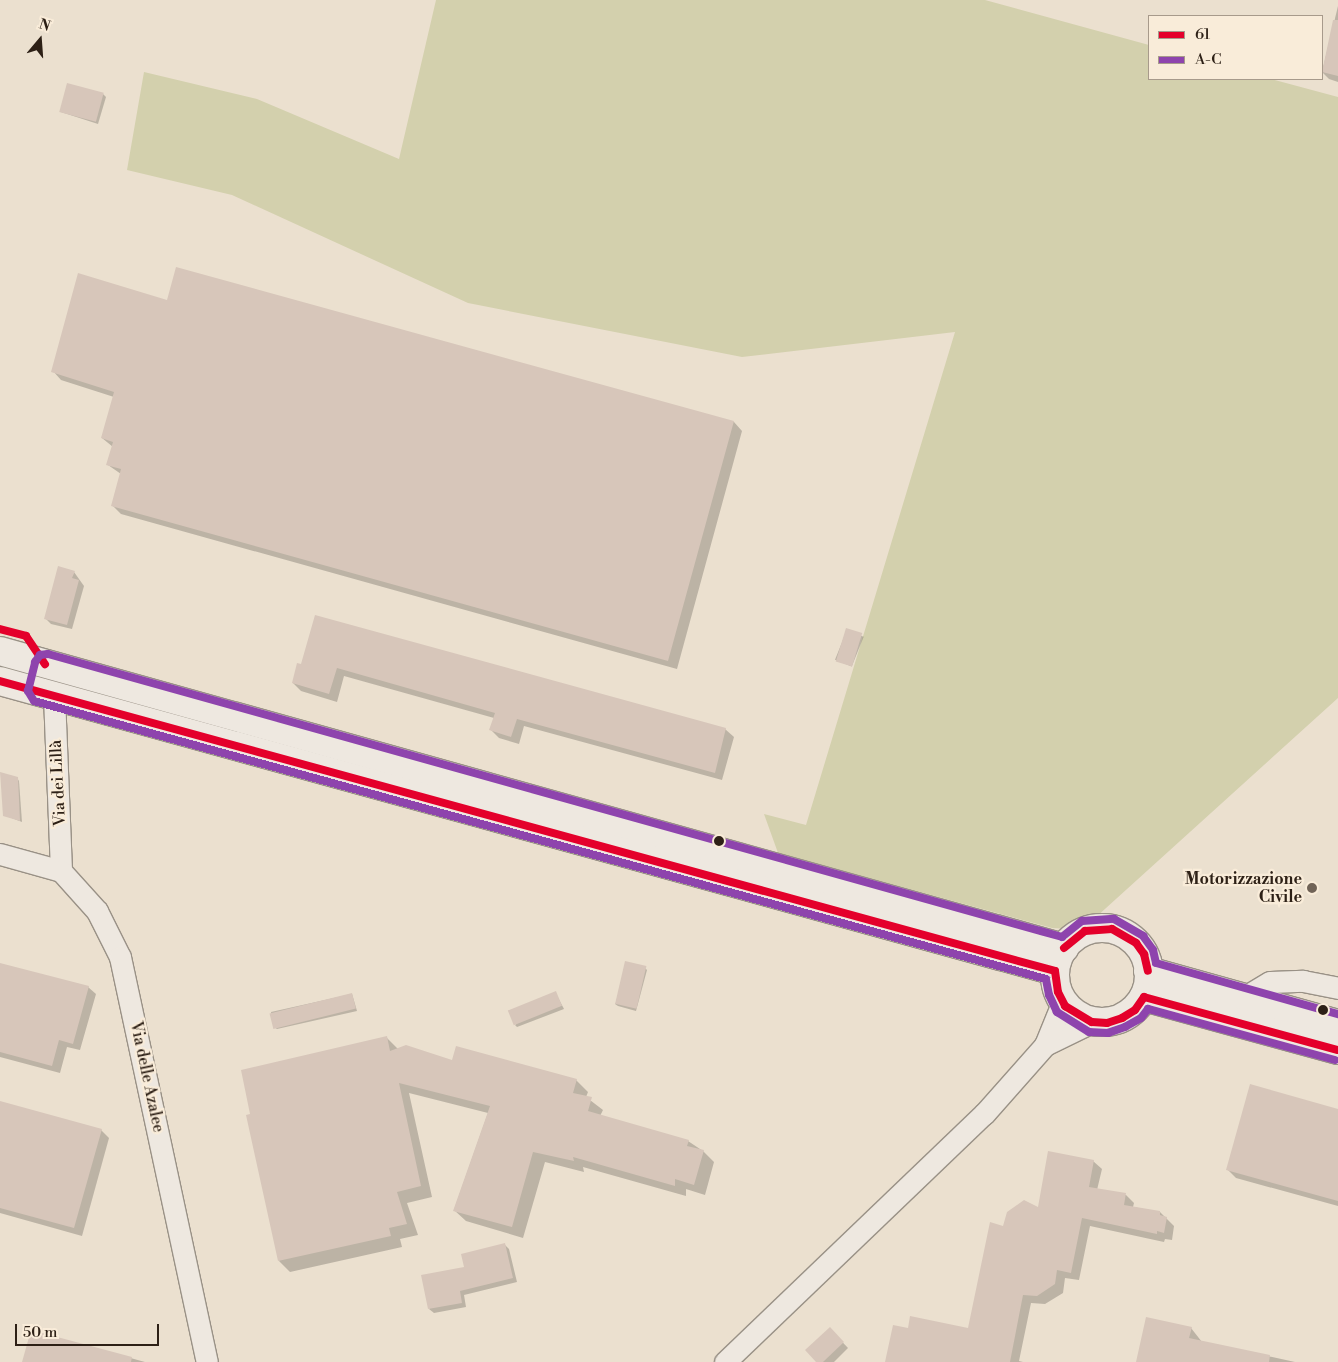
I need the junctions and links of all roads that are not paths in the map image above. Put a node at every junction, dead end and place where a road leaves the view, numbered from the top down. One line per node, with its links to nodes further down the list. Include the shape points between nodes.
1 (0, 652): 2 (street)
2 (45, 664): 4 (street); 7 (street)
3 (0, 681): 4 (street)
4 (46, 694): 6 (street, Via dei Lillà); 7 (street)
5 (0, 854): 6 (street)
6 (62, 871): 16 (street, Via delle Azalee, via 97,912 120,957)
7 (1059, 959): 8 (street, via 1085,931 1112,929 1136,943 1144,954); 11 (street, via 1058,992)
8 (1146, 984): 10 (street); 12 (street, via 1135,1010 1107,1023); 15 (street)
9 (1338, 988): 10 (street, via 1303,981 1270,982)
10 (1243, 998): 13 (street)
11 (1063, 1001): 12 (street, via 1077,1016); 14 (street)
12 (1092, 1022): 14 (street)
13 (1338, 1024)
14 (1045, 1044): 17 (street, via 984,1114)
15 (1338, 1050)
16 (208, 1362)
17 (725, 1362)

